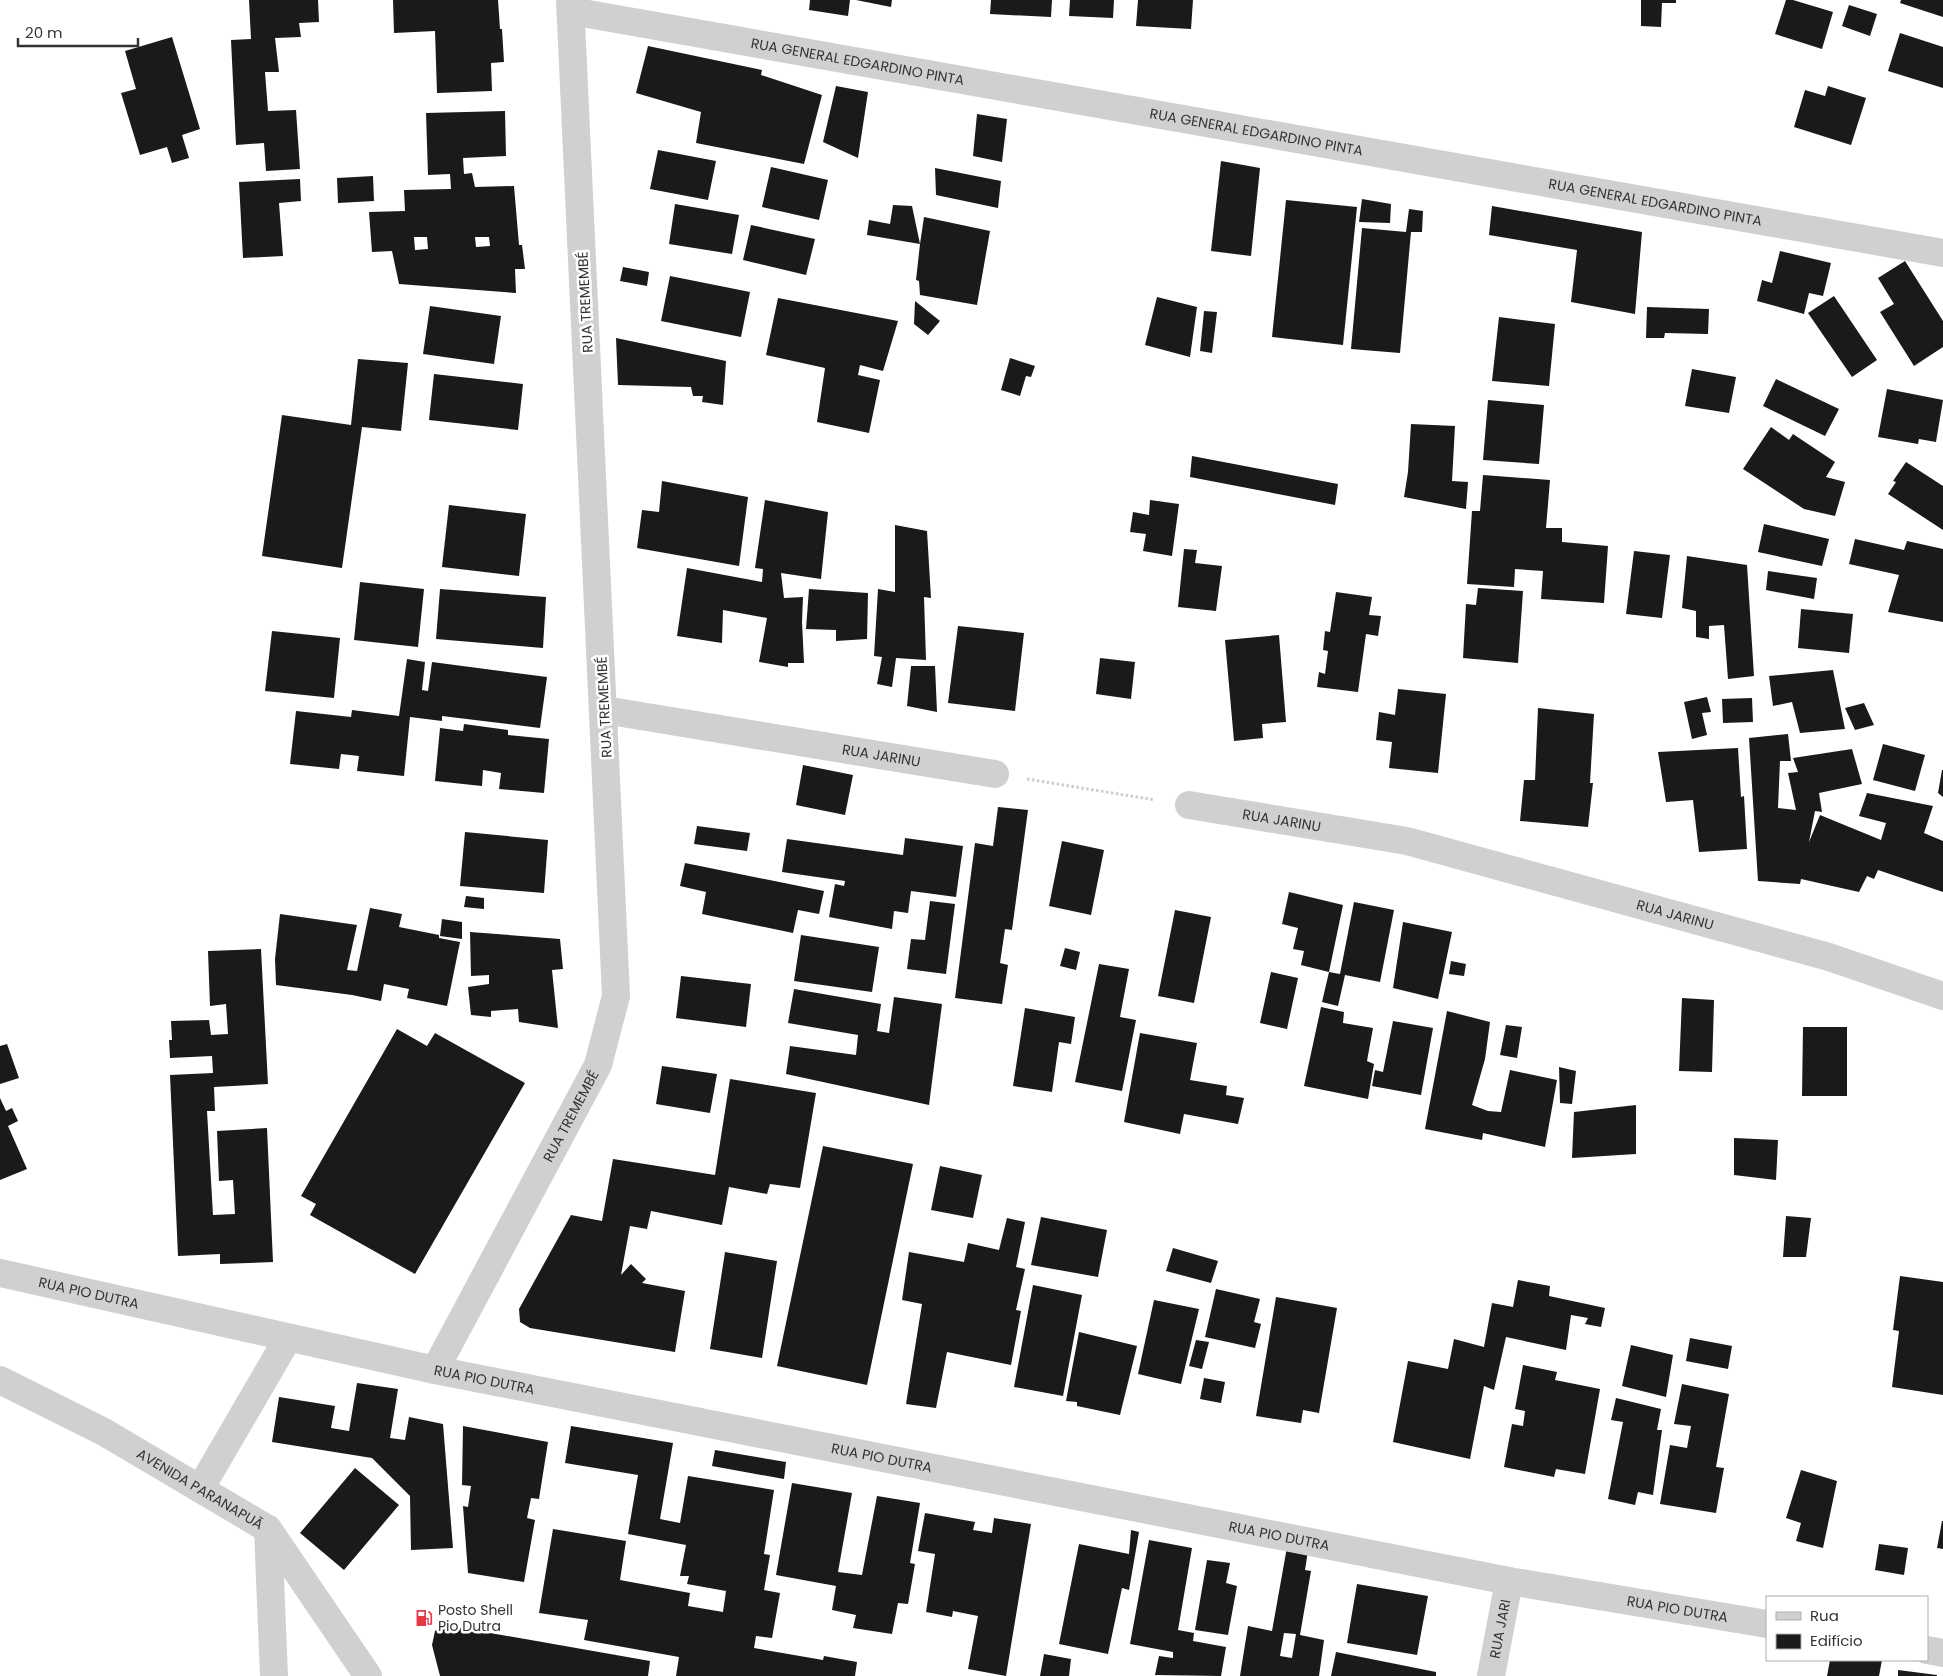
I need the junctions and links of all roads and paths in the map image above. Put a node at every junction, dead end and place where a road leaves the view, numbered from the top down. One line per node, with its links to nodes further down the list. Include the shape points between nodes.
1 (570, 6): 2 (street, RUA GENERAL EDGARDINO PINTA); 3 (street, RUA TREMEMBÉ)
2 (1943, 253)
3 (604, 710): 4 (street, RUA JARINU); 9 (street, RUA TREMEMBÉ, via 616,996 601,1056)
4 (995, 774): 5 (path)
5 (1189, 805): 6 (street, RUA JARINU, via 1407,841 1829,957)
6 (1943, 996)
7 (0, 1273): 8 (street, RUA PIO DUTRA)
8 (288, 1338): 9 (street, RUA PIO DUTRA); 11 (street)
9 (435, 1370): 13 (street, RUA PIO DUTRA)
10 (0, 1380): 11 (street, AVENIDA PARANAPUÃ, via 104,1432)
11 (200, 1489): 12 (street, AVENIDA PARANAPUÃ)
12 (268, 1529): 17 (street); 18 (street, AVENIDA PARANAPUÃ)
13 (1508, 1582): 14 (street, RUA PIO DUTRA); 19 (street, RUA JARI)
14 (1766, 1624)
15 (1928, 1650): 16 (street)
16 (1943, 1653)
17 (274, 1676)
18 (368, 1676)
19 (1490, 1676)

